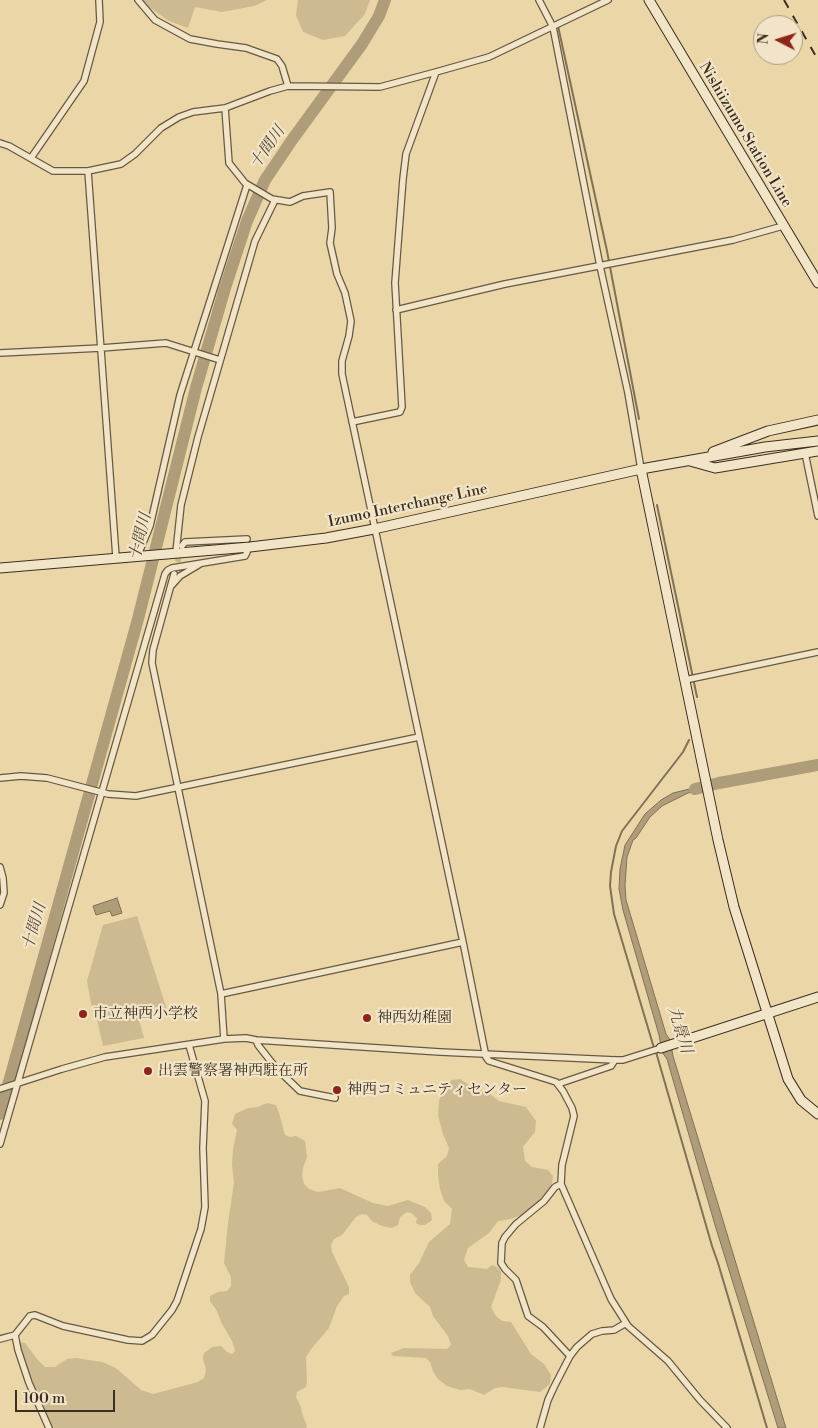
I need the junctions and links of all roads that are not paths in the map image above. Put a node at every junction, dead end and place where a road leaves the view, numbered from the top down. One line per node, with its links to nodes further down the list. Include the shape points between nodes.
1 (99, 0): 11 (street, via 100,22 84,81)
2 (138, 0): 8 (street, via 155,20 190,39 246,48 277,58)
3 (539, 0): 6 (street)
4 (608, 0): 6 (street)
5 (649, 0): 15 (main road, Nishiizumo Station Line)
6 (553, 26): 7 (street, via 489,58); 16 (street)
7 (436, 72): 8 (street, via 380,87); 18 (street, via 406,154)
8 (288, 86): 9 (street)
9 (225, 108): 12 (street, via 179,117 161,128 121,164); 13 (street, via 229,163)
10 (0, 143): 11 (street)
11 (31, 158): 12 (street, via 53,171)
12 (88, 171): 19 (street)
13 (249, 186): 14 (street); 21 (street)
14 (273, 199): 22 (street, via 255,241); 24 (street, via 290,202 303,196 330,192 330,243 351,322 342,374)
15 (783, 226): 16 (street, via 733,240); 17 (main road, Nishiizumo Station Line)
16 (600, 266): 18 (street); 30 (street)
17 (818, 283)
18 (396, 310): 24 (street, via 402,398 400,412)
19 (101, 348): 20 (street); 21 (street, via 166,342); 37 (street)
20 (0, 353)
21 (195, 353): 22 (street); 36 (street, via 180,395 150,526)
22 (218, 360): 34 (street, via 181,505)
23 (818, 420): 28 (main road, via 768,431)
24 (352, 422): 32 (street)
25 (818, 440): 28 (main road, Izumo Interchange Line)
26 (818, 451): 27 (main road)
27 (805, 453): 29 (main road, via 714,468); 31 (street)
28 (697, 459): 29 (main road, Izumo Interchange Line)
29 (687, 460): 30 (main road, Izumo Interchange Line)
30 (641, 469): 32 (main road, Izumo Interchange Line); 43 (main road)
31 (818, 516)
32 (374, 530): 34 (main road, Izumo Interchange Line, via 287,544); 44 (street)
33 (247, 539): 34 (street, via 185,542)
34 (176, 550): 36 (main road, Izumo Interchange Line)
35 (247, 552): 38 (street, via 244,556)
36 (140, 555): 37 (main road, Izumo Interchange Line)
37 (116, 557): 39 (main road, Izumo Interchange Line)
38 (204, 562): 41 (street, via 180,576); 47 (street, via 172,568 165,574)
39 (0, 568)
40 (174, 574): 41 (street)
41 (170, 587): 46 (street, via 152,663)
42 (818, 652): 43 (street)
43 (685, 680): 53 (main road, via 734,907)
44 (419, 737): 46 (street); 50 (street)
45 (0, 778): 47 (street, via 47,778)
46 (178, 788): 47 (street, via 136,796); 51 (street)
47 (101, 793): 61 (street)
48 (0, 866): 49 (street, via 4,878)
49 (0, 905)
50 (463, 942): 51 (street); 58 (street)
51 (222, 994): 54 (street)
52 (818, 997): 53 (main road)
53 (767, 1014): 57 (main road); 64 (main road, via 791,1086 801,1100)
54 (224, 1039): 55 (street); 56 (street)
55 (256, 1040): 58 (street); 63 (street, via 276,1068 300,1091)
56 (189, 1044): 61 (street, via 104,1057); 68 (street, via 205,1101 206,1207 172,1310 152,1335 142,1341 63,1326 35,1315 30,1316)
57 (657, 1050): 59 (street)
58 (486, 1054): 59 (street); 60 (street, via 489,1061)
59 (615, 1060): 60 (street, via 611,1066)
60 (558, 1084): 66 (street, via 574,1116 562,1165)
61 (14, 1085): 62 (street); 65 (street)
62 (0, 1090)
63 (335, 1098)
64 (818, 1114)
65 (0, 1144)
66 (561, 1184): 67 (street, via 605,1287); 70 (street, via 505,1237 501,1263 516,1280 528,1316)
67 (626, 1323): 70 (street, via 614,1330 592,1334); 73 (street, via 668,1361)
68 (15, 1335): 69 (street); 71 (street, via 29,1383)
69 (0, 1339)
70 (570, 1356): 72 (street, via 548,1400)
71 (49, 1428)
72 (540, 1428)
73 (726, 1428)

